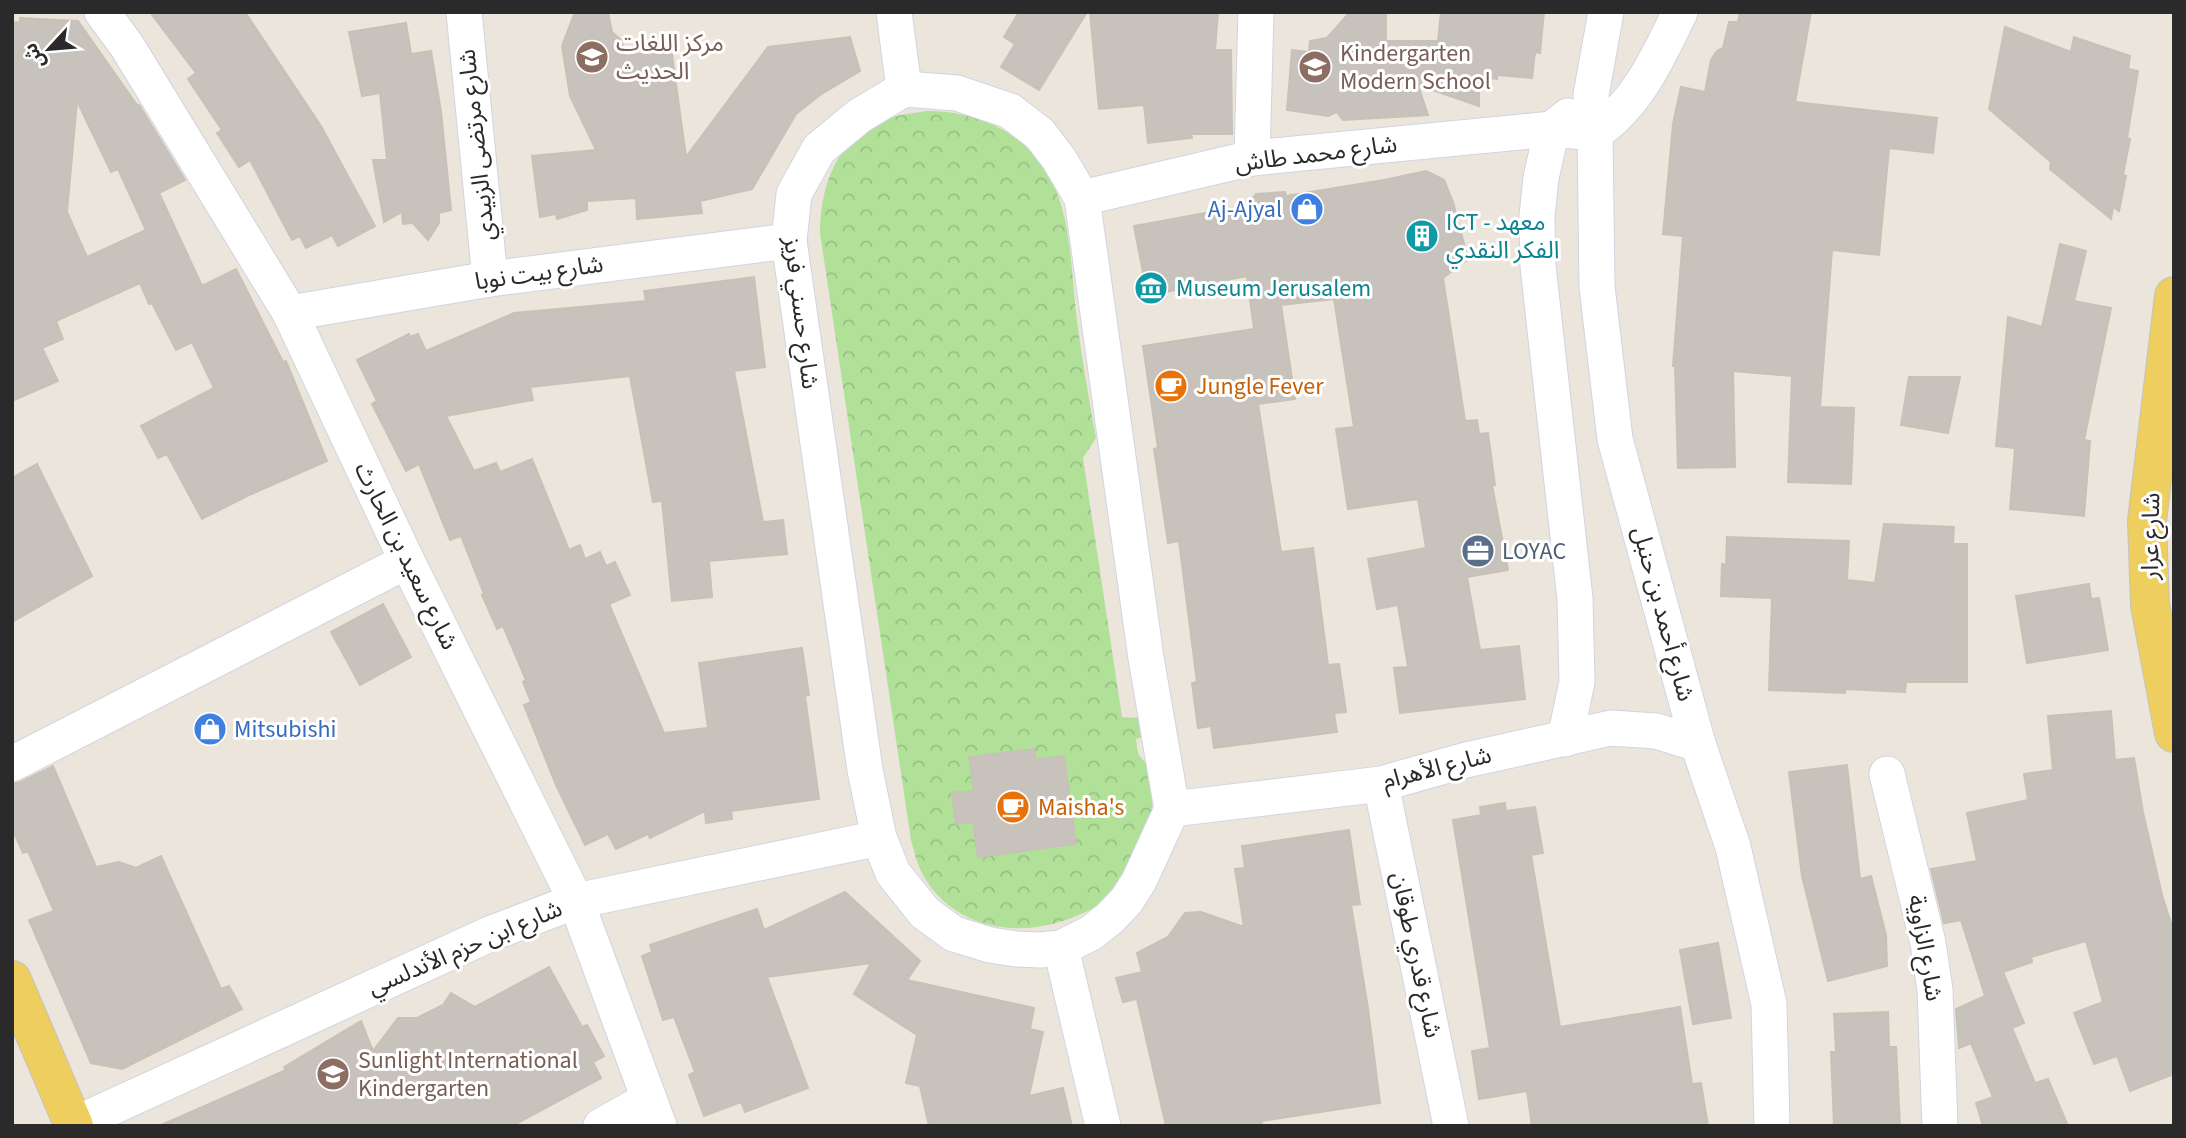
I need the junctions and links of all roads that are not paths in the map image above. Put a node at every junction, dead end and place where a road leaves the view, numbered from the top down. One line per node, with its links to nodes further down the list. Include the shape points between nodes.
1 (102, 12): 16 (street, شارع سعيد بن الحارث)
2 (464, 12): 14 (street, شارع مرتضى الزبيدي)
3 (894, 12): 7 (street)
4 (1256, 12): 11 (street)
5 (1606, 12): 8 (street, شارع أحمد بن حنبل)
6 (1680, 12): 10 (street, via 1646,79 1618,115)
7 (904, 89): 12 (street, via 957,93 1010,111 1040,134); 13 (street, شارع حسني فريز, via 859,116 819,149 794,194)
8 (1591, 95): 9 (street); 10 (street, شارع أحمد بن حنبل)
9 (1552, 129): 10 (street, شارع محمد طاش); 11 (street, شارع محمد طاش); 20 (street, via 1541,178 1537,228)
10 (1595, 133): 18 (street, شارع أحمد بن حنبل, via 1597,287)
11 (1252, 158): 12 (street, شارع محمد طاش)
12 (1082, 198): 28 (street, via 1146,658)
13 (789, 241): 14 (street, شارع بيت نوبا); 29 (street, شارع حسني فريز, via 865,771)
14 (490, 279): 16 (street, شارع بيت نوبا)
15 (2174, 296): 19 (main road, شارع عرار)
16 (290, 313): 21 (street, شارع سعيد بن الحارث)
17 (2174, 412): 19 (street)
18 (1615, 439): 20 (street); 24 (street, شارع أحمد بن حنبل)
19 (2156, 445): 22 (main road, شارع عرار, via 2147,521 2150,605)
20 (1558, 446): 23 (street, via 1575,599 1577,682)
21 (407, 561): 25 (street); 30 (street, شارع سعيد بن الحارث)
22 (2174, 733)
23 (1565, 739): 24 (street, شارع الأهرام, via 1611,728 1656,731); 27 (street, شارع الأهرام)
24 (1698, 744): 38 (street, شارع أحمد بن حنبل, via 1733,847 1769,1004)
25 (12, 764)
26 (1887, 774): 39 (street, شارع الزاوية, via 1928,943 1935,990)
27 (1381, 783): 28 (street, شارع الأهرام); 37 (street, شارع قدري طوقان)
28 (1172, 809): 31 (street, شارع حسني فريز, via 1126,900 1091,933)
29 (879, 838): 30 (street, شارع ابن حزم الأندلسي); 31 (street, شارع حسني فريز, via 893,873 925,913 954,934 1016,949)
30 (576, 901): 33 (street, شارع سعيد بن الحارث); 34 (street, شارع ابن حزم الأندلسي, via 492,933)
31 (1061, 948): 36 (street)
32 (12, 980): 34 (main road)
33 (654, 1112): 35 (street)
34 (74, 1125)
35 (601, 1126)
36 (1103, 1126)
37 (1451, 1126)
38 (1772, 1126)
39 (1940, 1126)

